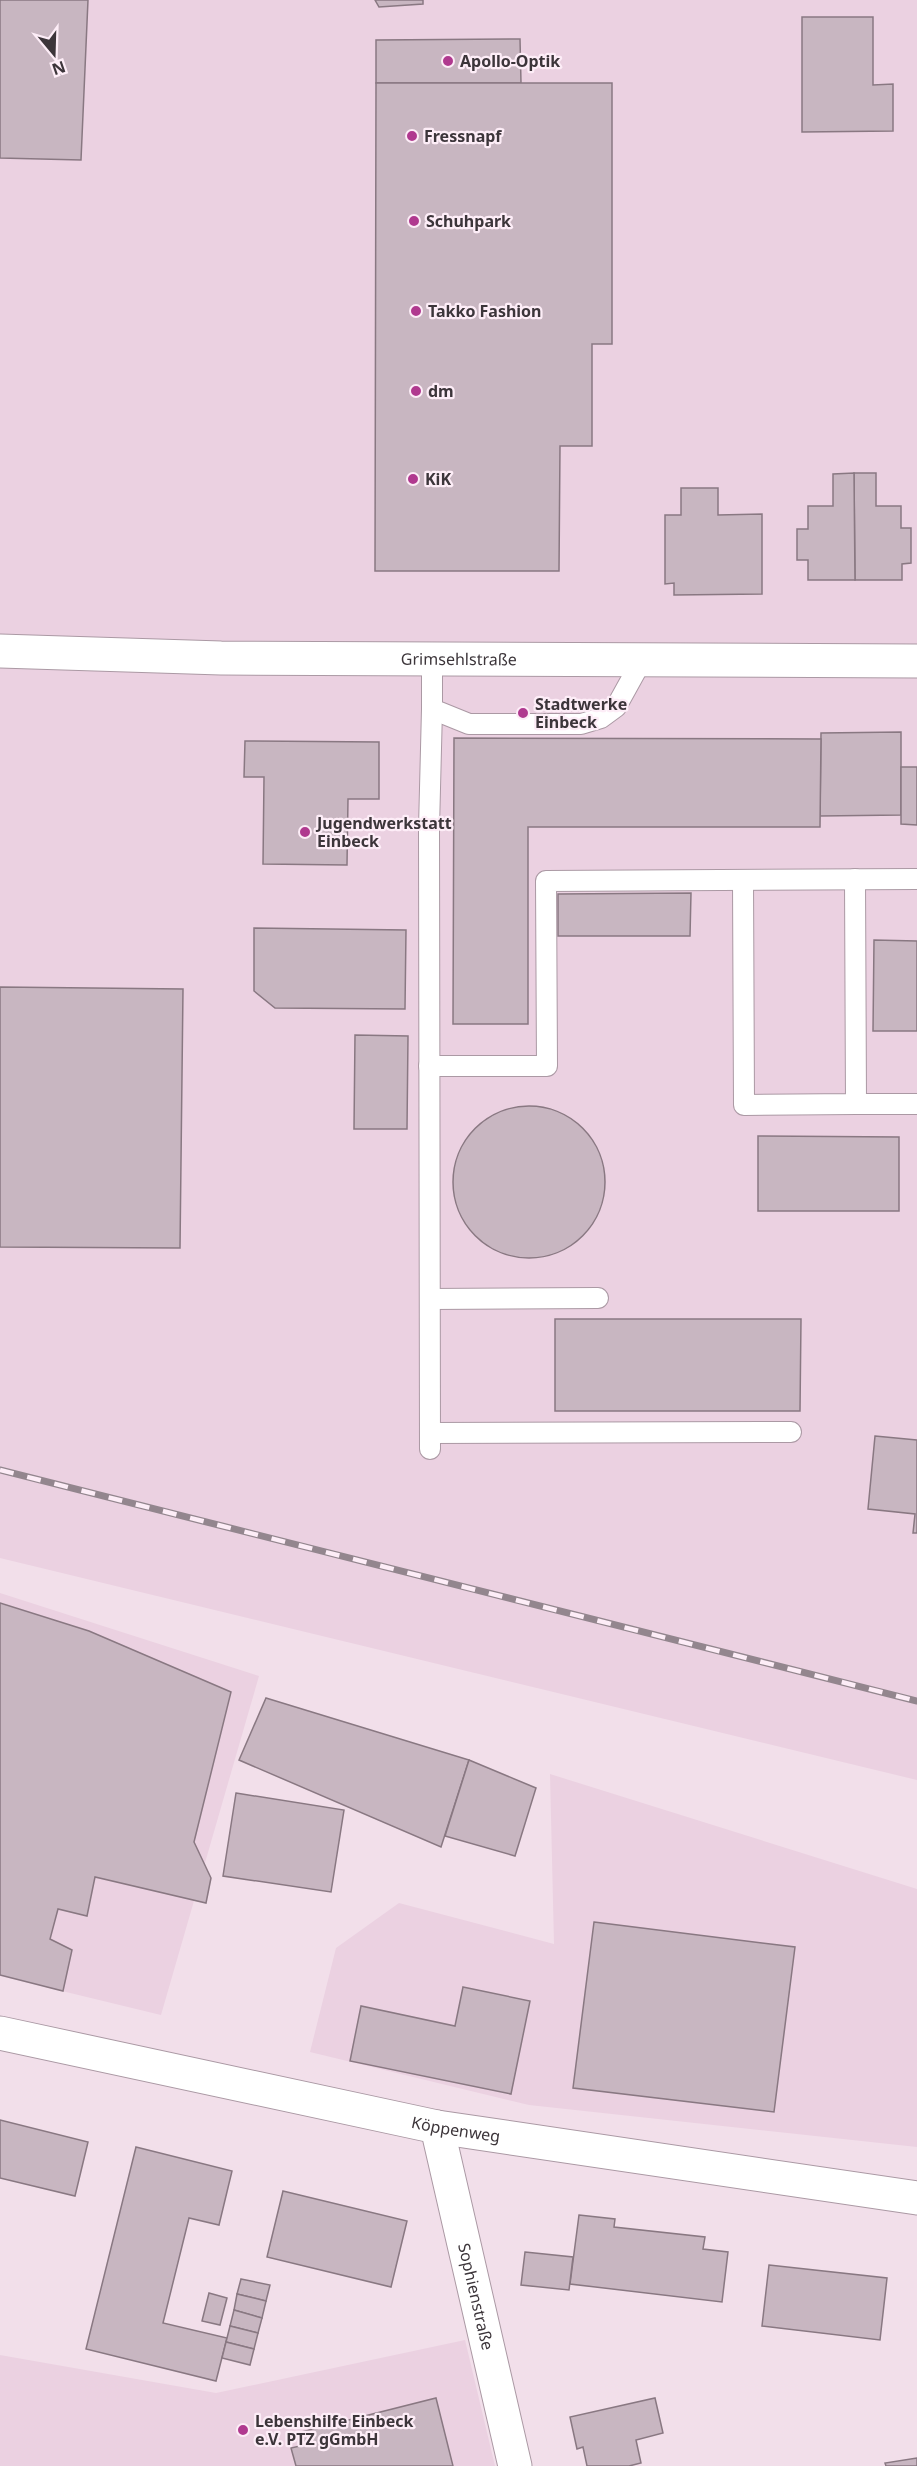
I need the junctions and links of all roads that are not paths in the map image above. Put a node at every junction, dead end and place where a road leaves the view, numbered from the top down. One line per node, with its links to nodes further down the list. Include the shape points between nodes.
1 (0, 651): 2 (street, Grimsehlstraße, via 173,658)
2 (432, 659): 3 (street, Grimsehlstraße); 5 (lane)
3 (642, 660): 4 (street, Grimsehlstraße); 5 (lane, via 616,707 601,718 581,724 469,724)
4 (917, 660)
5 (432, 709): 9 (lane)
6 (855, 879): 7 (lane); 8 (lane); 10 (lane)
7 (917, 879)
8 (743, 880): 9 (lane, via 546,881 546,1066); 10 (lane, via 744,1105)
9 (429, 1066): 13 (lane)
10 (856, 1104): 11 (lane)
11 (917, 1104)
12 (598, 1298): 13 (lane)
13 (430, 1299): 14 (lane, via 430,1441)
14 (791, 1432)
15 (0, 2033): 16 (street, Köppenweg)
16 (437, 2127): 17 (street, Köppenweg); 18 (street, Sophienstraße)
17 (917, 2198)
18 (515, 2466)

